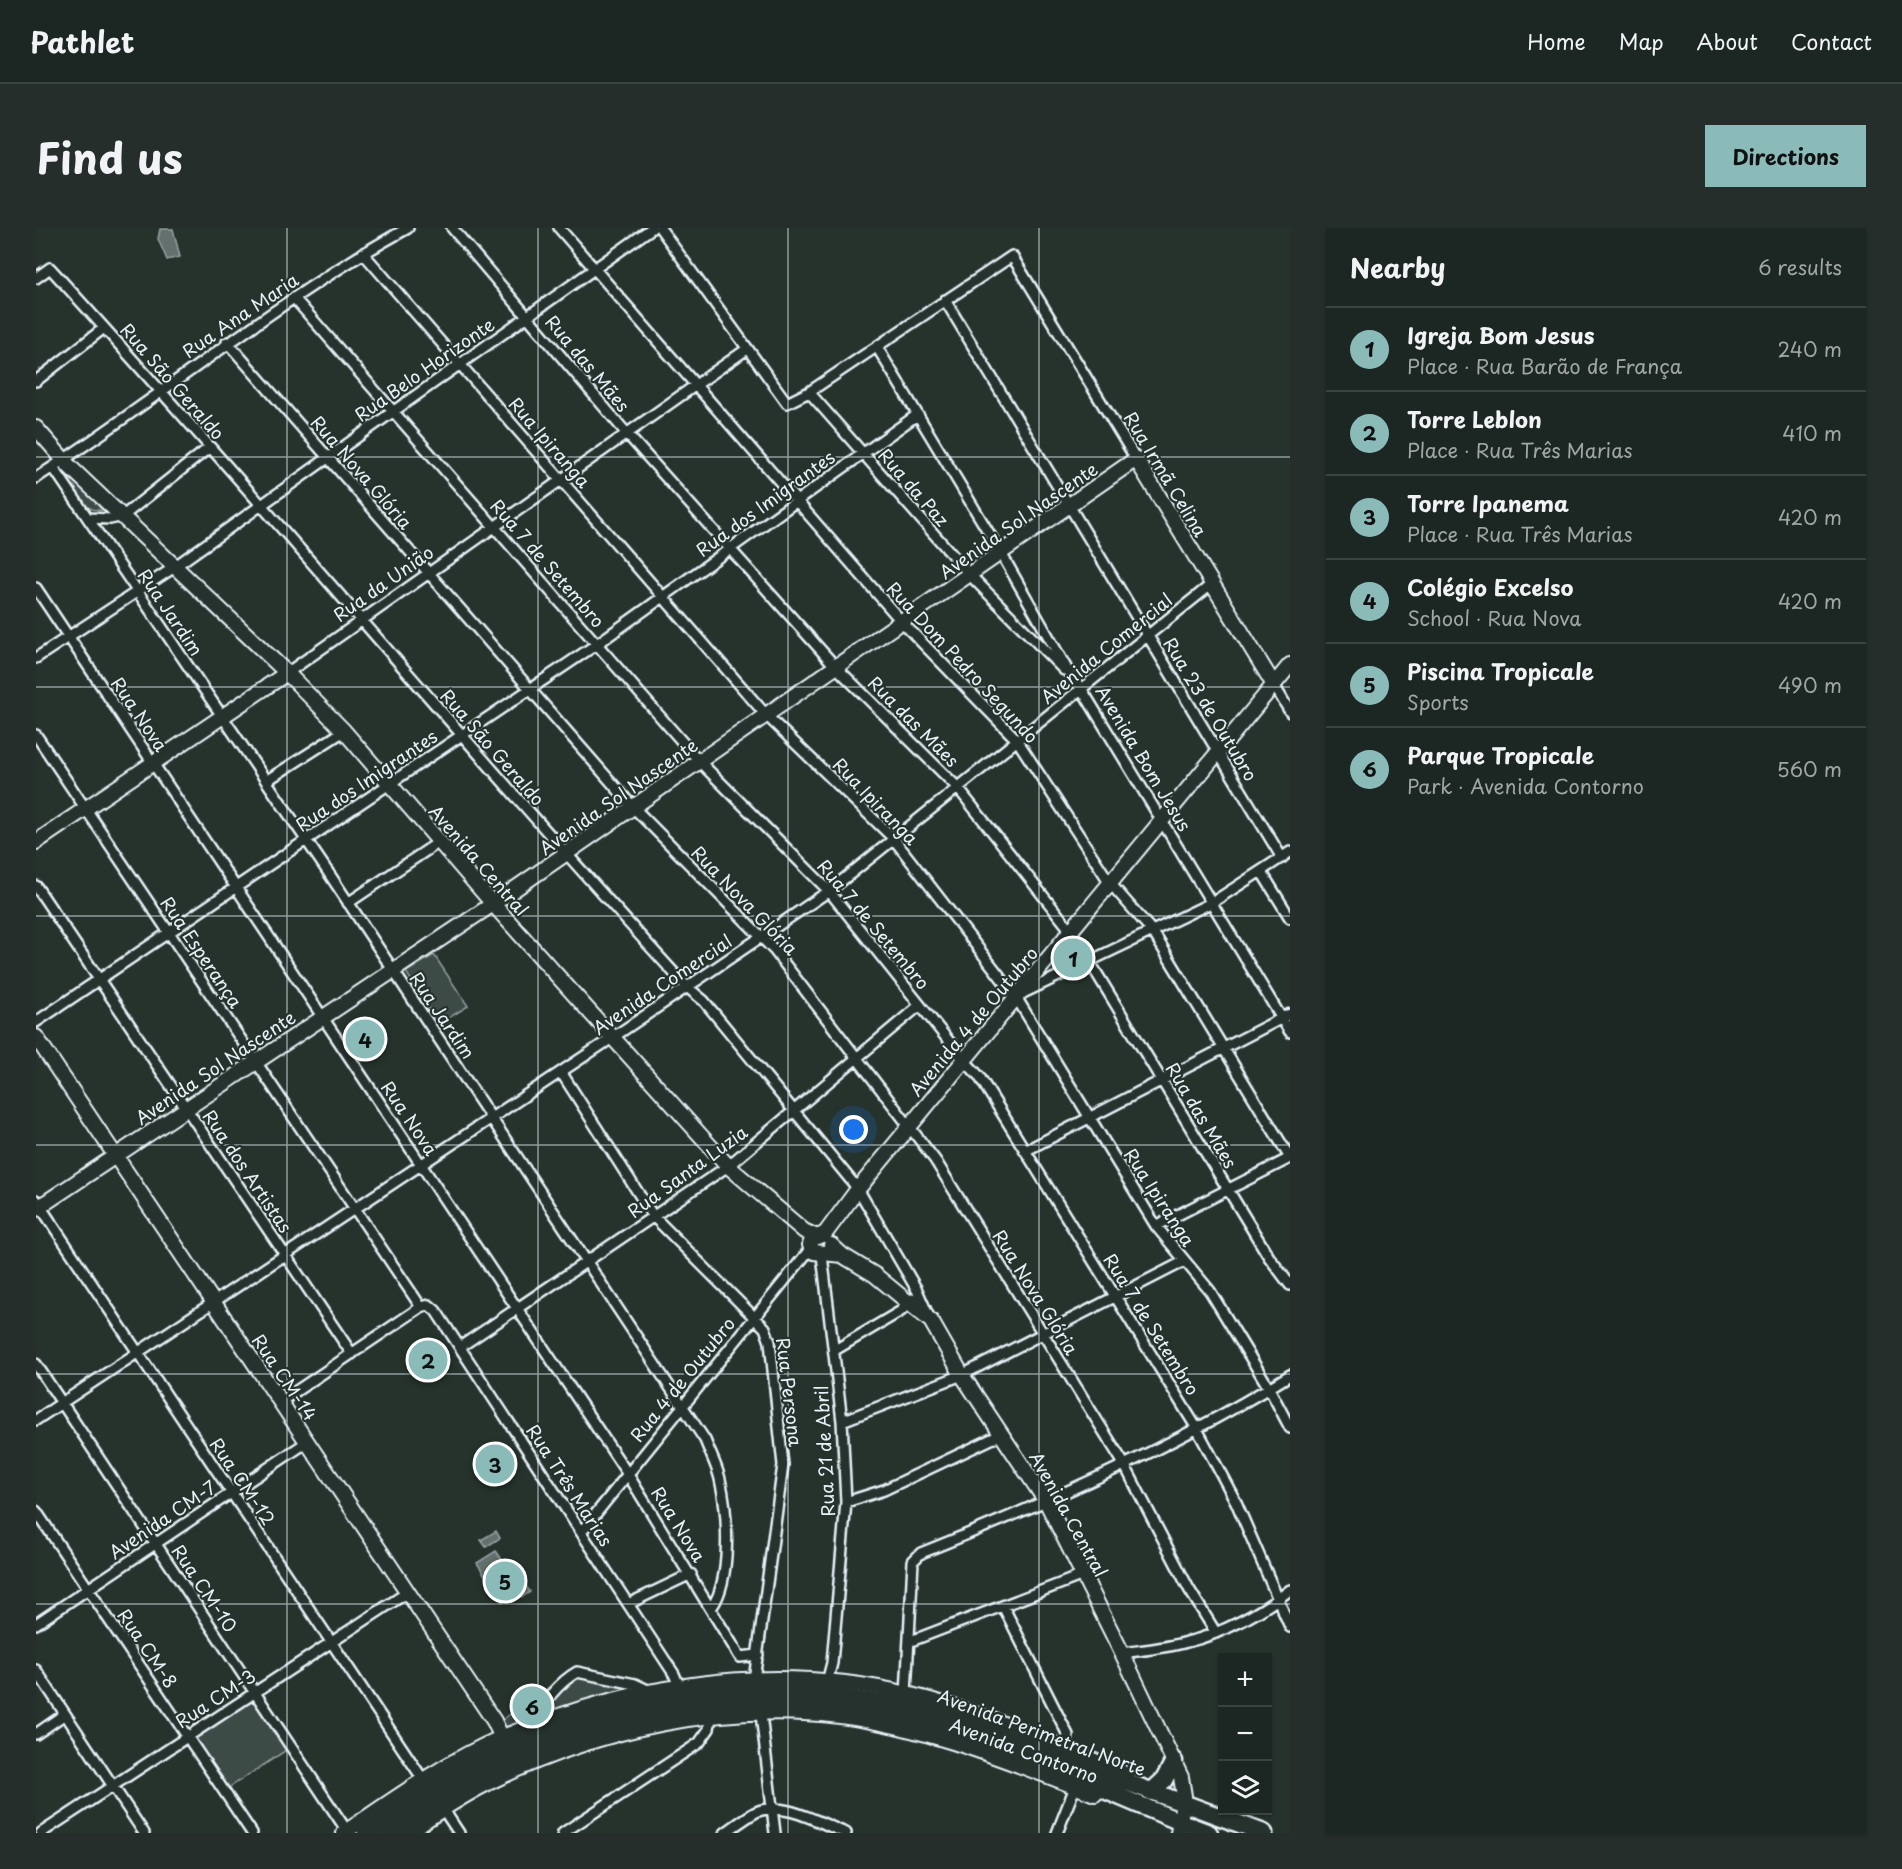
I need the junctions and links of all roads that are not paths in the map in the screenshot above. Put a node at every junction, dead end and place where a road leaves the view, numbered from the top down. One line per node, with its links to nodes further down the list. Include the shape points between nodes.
1 (408, 228): 6 (street, Rua Ana Maria)
2 (452, 228): 11 (street, Rua das Mães)
3 (558, 228): 7 (street, Rua Dom Pedro Segundo)
4 (652, 228): 7 (street, Rua Belo Horizonte)
5 (660, 228): 15 (street)
6 (363, 253): 9 (street, Rua Ana Maria); 16 (street, Rua Ipiranga)
7 (594, 269): 11 (street, Rua Belo Horizonte); 18 (street, Rua Dom Pedro Segundo)
8 (36, 278): 12 (street, Rua São Geraldo, via 50,268)
9 (294, 298): 13 (street, Rua Ana Maria); 21 (street, Rua 7 de Setembro)
10 (945, 300): 14 (street); 28 (street, Rua Irmã Celina, via 1012,256); 34 (street, Rua 23 de Outubro)
11 (527, 316): 16 (street, Rua Belo Horizonte); 24 (street, Rua das Mães)
12 (104, 328): 17 (street); 19 (street, Rua São Geraldo)
13 (227, 342): 19 (street, Rua Ana Maria); 27 (street, Rua Nova Glória)
14 (877, 347): 20 (street); 22 (street, Avenida Bom Jesus)
15 (747, 349): 18 (street, Rua da União); 20 (street, via 787,403)
16 (460, 363): 21 (street, Rua Belo Horizonte); 31 (street, Rua Ipiranga)
17 (36, 381)
18 (696, 386): 24 (street, Rua da União); 32 (street, Rua Dom Pedro Segundo)
19 (161, 391): 25 (street, Rua São Geraldo); 29 (street, Rua Ana Maria)
20 (809, 392): 26 (street, Rua da Paz)
21 (393, 411): 27 (street, Rua Belo Horizonte); 37 (street, Rua 7 de Setembro)
22 (918, 415): 26 (street, Rua dos Imigrantes); 39 (street, Avenida Bom Jesus)
23 (36, 428): 29 (street, Avenida Central)
24 (627, 435): 31 (street, Rua da União); 38 (street, Rua das Mães)
25 (210, 447): 33 (street, Rua São Geraldo); 35 (street)
26 (863, 454): 32 (street, Rua dos Imigrantes); 42 (street, Rua da Paz)
27 (327, 457): 33 (street, Rua Belo Horizonte); 41 (street, Rua Nova Glória)
28 (1136, 459): 34 (street, Avenida Sol Nascente); 43 (street, Rua Irmã Celina)
29 (58, 463): 30 (street, Rua Ana Maria); 35 (street, Avenida Central); 36 (street, Rua Jardim)
30 (36, 478)
31 (562, 480): 37 (street, Rua da União); 46 (street, Rua Ipiranga)
32 (797, 501): 38 (street, Rua dos Imigrantes); 48 (street, Rua Dom Pedro Segundo)
33 (260, 505): 40 (street, Rua Belo Horizonte); 47 (street, Rua São Geraldo)
34 (1069, 506): 39 (street, Avenida Sol Nascente); 49 (street, Rua 23 de Outubro)
35 (123, 516): 36 (street); 40 (street, Avenida Central)
36 (88, 518): 45 (street, Rua Jardim)
37 (495, 527): 41 (street, Rua da União); 52 (street, Rua 7 de Setembro)
38 (730, 549): 46 (street, Rua dos Imigrantes); 56 (street, Rua das Mães)
39 (1001, 553): 42 (street, Avenida Sol Nascente); 51 (street, Avenida Bom Jesus)
40 (175, 566): 45 (street, Rua Belo Horizonte); 57 (street, Avenida Central)
41 (429, 573): 47 (street, Rua da União); 61 (street, Rua Nova Glória)
42 (970, 575): 48 (street, Avenida Sol Nascente); 53 (street, Rua da Paz)
43 (1212, 584): 49 (street, Avenida Comercial); 59 (street, Rua Irmã Celina)
44 (36, 588): 50 (street, Rua Nova)
45 (136, 591): 50 (street, Rua Belo Horizonte); 64 (street, Rua Jardim)
46 (663, 597): 52 (street, Rua dos Imigrantes); 63 (street, Rua Ipiranga)
47 (361, 621): 57 (street, Rua da União); 67 (street, Rua São Geraldo)
48 (902, 622): 56 (street, Avenida Sol Nascente); 68 (street, Rua Dom Pedro Segundo)
49 (1148, 635): 60 (street, Avenida Comercial); 69 (street, Rua 23 de Outubro)
50 (68, 636): 54 (street, Rua Belo Horizonte); 71 (street, Rua Nova)
51 (1052, 643): 53 (street); 58 (street, Avenida Bom Jesus)
52 (597, 644): 61 (street, Rua dos Imigrantes); 70 (street, Rua 7 de Setembro)
53 (1044, 651): 58 (street, Rua da Paz)
54 (36, 658)
55 (1290, 665): 59 (street, Avenida 4 de Outubro)
56 (836, 667): 63 (street, Avenida Sol Nascente); 74 (street, Rua das Mães)
57 (287, 673): 64 (street, Rua da União); 65 (street, Avenida Central)
58 (1072, 678): 60 (street, Avenida Bom Jesus)
59 (1274, 685): 62 (street, Rua Irmã Celina); 69 (street, Avenida 4 de Outubro)
60 (1081, 688): 68 (street, Avenida Comercial); 77 (street, Avenida Bom Jesus)
61 (530, 689): 67 (street, Rua dos Imigrantes); 75 (street, Rua Nova Glória)
62 (1290, 712)
63 (766, 715): 70 (street, Avenida Sol Nascente); 78 (street, Rua Ipiranga)
64 (223, 716): 71 (street, Rua da União); 72 (street, Rua Jardim)
65 (344, 731): 72 (street); 73 (street, Avenida Central)
66 (36, 735): 76 (street, Rua Esperança)
67 (461, 736): 73 (street, Rua dos Imigrantes); 82 (street, Rua São Geraldo)
68 (1017, 740): 74 (street, Avenida Comercial); 85 (street, Rua Dom Pedro Segundo)
69 (1218, 752): 77 (street, Avenida 4 de Outubro); 83 (street, Rua 23 de Outubro)
70 (699, 761): 75 (street, Avenida Sol Nascente); 88 (street, Rua 7 de Setembro)
71 (153, 763): 76 (street, Rua da União); 87 (street, Rua Nova)
72 (266, 781): 79 (street, Rua Jardim)
73 (389, 785): 79 (street, Rua dos Imigrantes); 81 (street, Avenida Central)
74 (957, 788): 78 (street, Avenida Comercial); 93 (street, Rua das Mães)
75 (633, 807): 82 (street, Avenida Sol Nascente); 96 (street, Rua Nova Glória)
76 (86, 808): 80 (street, Rua da União); 94 (street, Rua Esperança)
77 (1162, 820): 85 (street, Avenida 4 de Outubro); 89 (street, Avenida Bom Jesus)
78 (893, 838): 88 (street, Avenida Comercial); 101 (street, Rua Ipiranga)
79 (306, 840): 87 (street, Rua dos Imigrantes); 90 (street, Rua Jardim)
80 (36, 842)
81 (439, 842): 90 (street); 91 (street, Avenida Central)
82 (565, 854): 91 (street, Avenida Sol Nascente); 100 (street, Rua São Geraldo)
83 (1286, 855): 84 (street)
84 (1261, 871): 89 (street); 92 (street)
85 (1110, 883): 93 (street, Avenida 4 de Outubro); 95 (street, Rua Dom Pedro Segundo)
86 (36, 886): 99 (street, Rua dos Artistas)
87 (236, 887): 94 (street, Rua dos Imigrantes); 104 (street, Rua Nova)
88 (828, 891): 96 (street, Avenida Comercial); 102 (street, Rua 7 de Setembro)
89 (1213, 902): 95 (street); 103 (street, Avenida Bom Jesus)
90 (348, 903): 98 (street, Rua Jardim)
91 (493, 904): 98 (street, Avenida Sol Nascente); 108 (street, Avenida Central)
92 (1290, 918)
93 (1071, 931): 97 (street, Rua das Mães); 101 (street, Avenida 4 de Outubro)
94 (169, 932): 99 (street, Rua dos Imigrantes); 112 (street, Rua Esperança)
95 (1153, 932): 97 (street); 109 (street, Rua Dom Pedro Segundo)
96 (759, 938): 100 (street, Avenida Comercial); 110 (street, Rua Nova Glória, via 774,951)
97 (1090, 963): 101 (street); 114 (street, Rua das Mães)
98 (393, 970): 104 (street, Avenida Sol Nascente); 118 (street, Rua Jardim)
99 (99, 980): 105 (street, Rua dos Imigrantes); 115 (street, Rua dos Artistas)
100 (687, 987): 108 (street, Avenida Comercial); 116 (street, Rua São Geraldo, via 704,1001)
101 (1016, 997): 111 (street, Avenida 4 de Outubro); 117 (street, Rua Ipiranga)
102 (920, 1005): 110 (street, Rua Santa Luzia); 111 (street, Rua 7 de Setembro)
103 (1286, 1016): 106 (street, Avenida Bom Jesus); 109 (street)
104 (322, 1017): 112 (street, Avenida Sol Nascente); 123 (street, Rua Nova)
105 (36, 1022)
106 (1290, 1032)
107 (36, 1037): 121 (street, Rua CM-14)
108 (612, 1038): 113 (street, Avenida Comercial); 124 (street, Avenida Central)
109 (1223, 1048): 114 (street); 122 (street, Rua Dom Pedro Segundo)
110 (856, 1059): 116 (street, Rua Santa Luzia); 119 (street, Rua Nova Glória)
111 (964, 1060): 119 (street, Avenida 4 de Outubro); 120 (street, Rua 7 de Setembro, via 980,1076)
112 (256, 1062): 115 (street, Avenida Sol Nascente); 128 (street, Rua Esperança)
113 (561, 1072): 118 (street, Avenida Comercial); 129 (street, Rua Persona)
114 (1162, 1080): 117 (street); 126 (street, Rua das Mães)
115 (186, 1109): 121 (street, Avenida Sol Nascente); 132 (street, Rua dos Artistas)
116 (793, 1112): 124 (street, Rua Santa Luzia); 125 (street, Rua São Geraldo)
117 (1090, 1117): 120 (street); 130 (street, Rua Ipiranga)
118 (491, 1118): 123 (street, Avenida Comercial); 133 (street, Rua Jardim)
119 (910, 1126): 125 (street, Avenida 4 de Outubro); 144 (street, Rua Nova Glória)
120 (1026, 1150): 137 (street, Rua 7 de Setembro)
121 (115, 1156): 127 (street, Avenida Sol Nascente); 138 (street, Rua CM-14)
122 (1290, 1158): 126 (street)
123 (422, 1164): 128 (street, Avenida Comercial); 141 (street, Rua Nova)
124 (728, 1167): 129 (street, Rua Santa Luzia); 131 (street, Avenida Central)
125 (858, 1189): 131 (street, Avenida 4 de Outubro); 136 (street, Rua São Geraldo)
126 (1228, 1189): 130 (street); 135 (street, Rua das Mães)
127 (37, 1205): 147 (street, Rua CM-12)
128 (355, 1208): 132 (street, Avenida Comercial); 140 (street, Rua Esperança)
129 (653, 1216): 133 (street, Rua Santa Luzia); 142 (street, Rua Persona)
130 (1155, 1226): 134 (street, Rua Ipiranga)
131 (818, 1243): 139 (street, Avenida Central, via 874,1275); 142 (street, Rua 4 de Outubro); 146 (street, Rua 21 de Abril)
132 (285, 1255): 138 (street, Avenida Comercial); 148 (street, Rua dos Artistas)
133 (586, 1261): 141 (street, Rua Santa Luzia); 155 (street, Rua Jardim)
134 (1183, 1262): 137 (street); 152 (street, Rua Ipiranga, via 1210,1291)
135 (1290, 1285)
136 (917, 1290): 139 (street); 143 (street, Rua São Geraldo)
137 (1116, 1297): 144 (street); 158 (street, Rua 7 de Setembro)
138 (214, 1302): 147 (street, Avenida Comercial); 153 (street, Rua CM-14)
139 (910, 1303): 143 (street, Avenida Central); 146 (street)
140 (425, 1306): 145 (street, Rua Três Marias, via 436,1311); 148 (street)
141 (517, 1308): 145 (street, Rua Santa Luzia); 163 (street, Rua Nova)
142 (754, 1316): 155 (street, Rua 4 de Outubro); 185 (street, Rua Persona, via 765,1328 770,1342 783,1466)
143 (931, 1321): 150 (street, Avenida Central)
144 (1043, 1334): 150 (street); 162 (street, Rua Nova Glória)
145 (460, 1347): 168 (street, Rua Três Marias)
146 (835, 1350): 157 (street, Rua 21 de Abril)
147 (138, 1352): 154 (street, Avenida Comercial); 164 (street, Rua CM-12)
148 (352, 1354): 153 (street)
149 (36, 1364): 154 (street, Rua CM-10)
150 (962, 1375): 157 (street); 160 (street, Avenida Central)
151 (1290, 1375): 152 (street)
152 (1269, 1388): 158 (street); 159 (street, Rua Ipiranga)
153 (280, 1402): 161 (street, Rua CM-14)
154 (62, 1403): 156 (street, Avenida Comercial); 169 (street, Rua CM-10)
155 (681, 1405): 163 (street, Rua 4 de Outubro); 178 (street, Rua Jardim, via 705,1440 720,1477 726,1517 722,1577)
156 (36, 1420)
157 (842, 1421): 165 (street, Rua 21 de Abril)
158 (1196, 1427): 162 (street); 175 (street, Rua 7 de Setembro, via 1236,1502)
159 (1290, 1428)
160 (1002, 1434): 165 (street, via 884,1490); 166 (street, Avenida Central)
161 (307, 1442): 164 (street, Avenida CM-7); 174 (street, Rua CM-14)
162 (1124, 1464): 166 (street); 181 (street, Rua Nova Glória)
163 (627, 1473): 168 (street, Rua 4 de Outubro); 170 (street, Rua Nova)
164 (231, 1493): 169 (street, Avenida CM-7); 183 (street, Rua CM-12)
165 (846, 1502): 188 (street, Rua 21 de Abril)
166 (1047, 1503): 171 (street, Avenida Central); 182 (street, via 921,1553 913,1561)
167 (36, 1511): 172 (street, Rua CM-8)
168 (581, 1532): 176 (street, Rua Três Marias)
169 (156, 1544): 172 (street, Avenida CM-7); 191 (street, Rua CM-10)
170 (691, 1574): 176 (street); 178 (street, Rua Nova)
171 (1083, 1575): 177 (street); 184 (street, Avenida Central)
172 (88, 1589): 179 (street, Avenida CM-7); 203 (street, Rua CM-8)
173 (1290, 1590): 175 (street)
174 (408, 1592): 183 (street, Rua CM-3); 204 (street, Rua CM-14, via 495,1721)
175 (1278, 1599): 180 (street, Rua 7 de Setembro); 181 (street)
176 (628, 1604): 189 (street, Rua Três Marias)
177 (1003, 1606): 182 (street); 206 (street, via 1068,1735)
178 (712, 1607): 185 (street, Rua Nova, via 740,1657)
179 (36, 1624)
180 (1290, 1626)
181 (1216, 1633): 184 (street)
182 (911, 1641): 192 (street)
183 (331, 1642): 191 (street, Rua CM-3); 212 (street, Rua CM-12)
184 (1122, 1653): 207 (street, Avenida Central)
185 (758, 1655): 187 (street, Rua Persona)
186 (36, 1670): 195 (street)
187 (754, 1680): 188 (street, Avenida Contorno); 189 (street, Avenida Contorno)
188 (827, 1682): 192 (street, Avenida Contorno)
189 (679, 1686): 190 (street, Avenida Contorno)
190 (650, 1691): 199 (street, Avenida Contorno); 199 (street, via 577,1672 547,1700)
191 (255, 1692): 203 (street, Rua CM-3); 217 (street, Rua CM-10)
192 (906, 1694): 206 (street, Avenida Contorno, via 965,1711)
193 (818, 1704): 194 (highway); 197 (highway); 201 (highway, Avenida Perimetral Norte, via 744,1702 693,1707); 215 (highway, Avenida Perimetral Norte, via 937,1727)
194 (787, 1713): 196 (street, Avenida Contorno); 197 (street, Avenida Contorno)
195 (66, 1714): 200 (street); 209 (street)
196 (761, 1714): 198 (street, Avenida Contorno); 214 (street)
197 (840, 1716): 210 (street, Avenida Contorno, via 922,1733)
198 (711, 1717): 202 (street, Avenida Contorno); 225 (street, via 710,1729 699,1743)
199 (530, 1727): 204 (street, Avenida Contorno)
200 (36, 1734)
201 (578, 1734): 202 (highway); 205 (highway, Avenida Perimetral Norte)
202 (604, 1736): 208 (street, Avenida Contorno)
203 (188, 1737): 209 (street, Rua CM-3); 220 (street, Rua CM-8)
204 (502, 1738): 212 (street, Avenida Contorno)
205 (557, 1742): 208 (highway); 212 (highway, Avenida Perimetral Norte)
206 (1066, 1749): 211 (street, Avenida Contorno, via 1133,1776)
207 (1174, 1761): 211 (highway, via 1164,1780); 213 (street, Avenida Central, via 1184,1788)
208 (529, 1764): 212 (street, Avenida Contorno, via 489,1782)
209 (113, 1786): 218 (street, Rua CM-3); 219 (street)
210 (1075, 1787): 215 (street, Avenida Contorno, via 1134,1809); 229 (street)
211 (1151, 1792): 212 (highway, Avenida Perimetral Norte, via 922,1710 833,1694 752,1690 690,1696 603,1713 520,1742); 213 (highway, Avenida Perimetral Norte)
212 (434, 1795): 217 (street, Avenida Contorno); 221 (highway, Avenida Perimetral Norte); 222 (highway, Avenida Perimetral Norte); 223 (street, Avenida Contorno); 224 (street, Rua CM-12)
213 (1183, 1803): 216 (street); 231 (highway, Avenida Perimetral Norte)
214 (772, 1809): 226 (street, via 758,1812); 227 (street); 228 (street, via 788,1811)
215 (1152, 1809): 216 (highway, Avenida Perimetral Norte)
216 (1178, 1827): 230 (highway, Avenida Perimetral Norte)
217 (346, 1832)
218 (41, 1833)
219 (144, 1833)
220 (252, 1833)
221 (366, 1833)
222 (386, 1833)
223 (406, 1833)
224 (459, 1833)
225 (563, 1833)
226 (725, 1833)
227 (775, 1833)
228 (846, 1833)
229 (1057, 1833)
230 (1209, 1833)
231 (1264, 1833)

